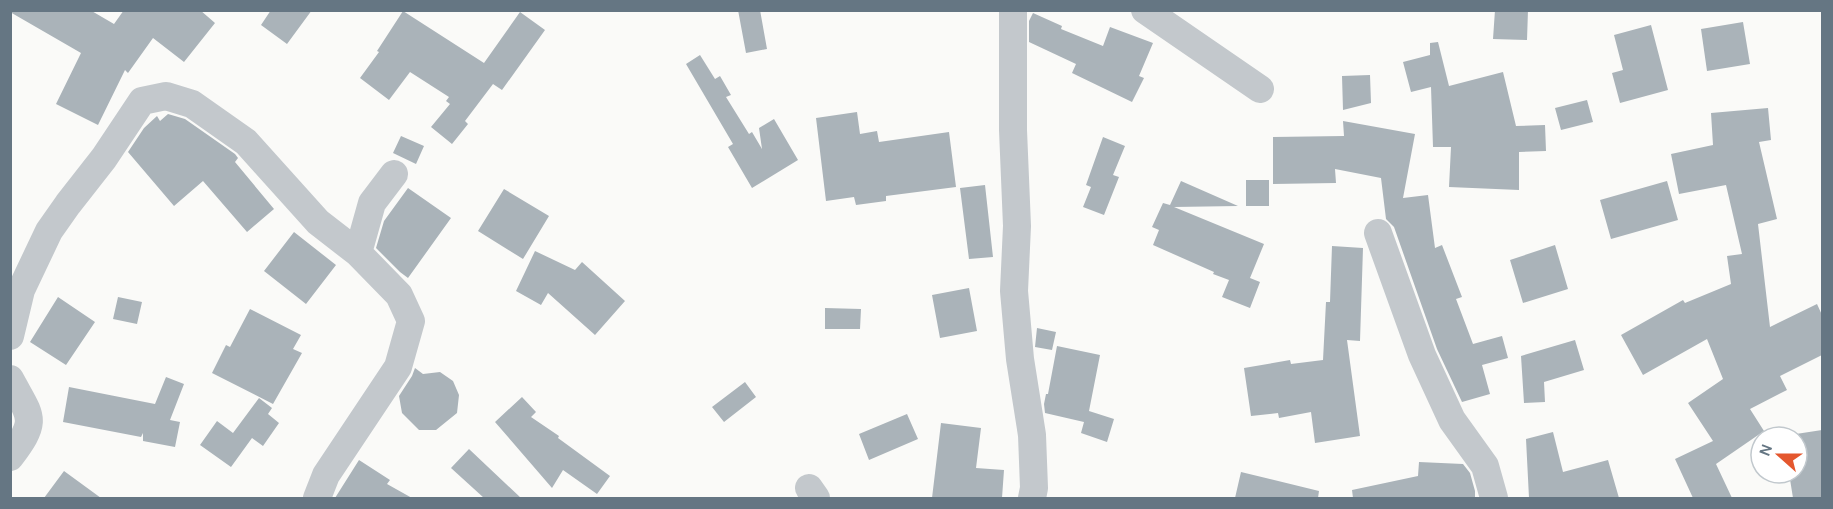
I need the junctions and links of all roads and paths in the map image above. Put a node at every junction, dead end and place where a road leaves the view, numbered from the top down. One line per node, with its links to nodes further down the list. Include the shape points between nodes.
1 (1013, 10): 11 (street, via 1017,226 1014,291 1032,435)
2 (1145, 10): 3 (street)
3 (1260, 89)
4 (394, 174): 6 (street, via 372,202)
5 (1378, 233): 12 (street, via 1422,355 1452,420 1485,466)
6 (358, 253): 7 (street, via 318,222 246,142 192,104 166,96 142,101 49,231 21,290); 10 (street, via 399,295 411,321 398,367 326,475)
7 (10, 336)
8 (10, 379): 9 (street, via 29,414 30,426)
9 (10, 458)
10 (317, 498)
11 (1032, 498)
12 (1494, 498)

